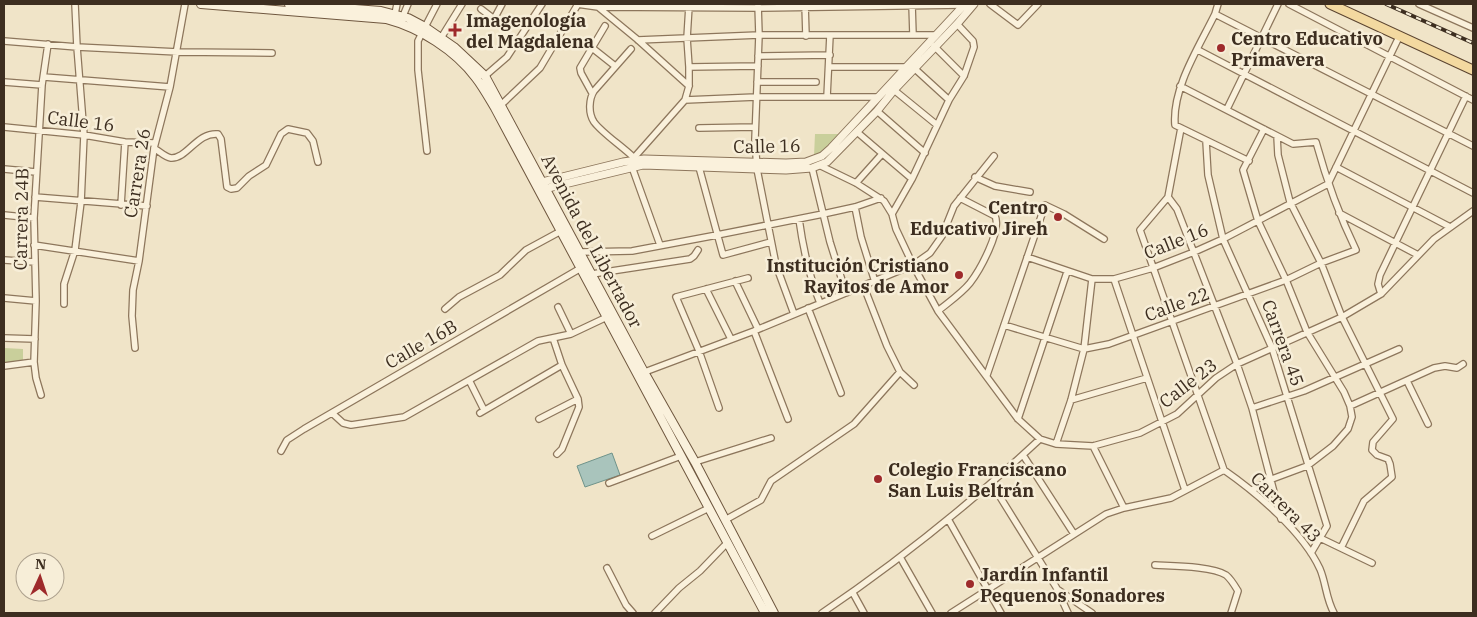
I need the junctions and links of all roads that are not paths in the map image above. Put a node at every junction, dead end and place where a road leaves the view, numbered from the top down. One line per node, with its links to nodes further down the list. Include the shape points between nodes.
1 (75, 4): 48 (street)
2 (185, 4): 52 (street, Carrera 26)
3 (201, 4): 34 (main road, Avenida del Libertador, via 386,20)
4 (289, 4): 21 (main road, Avenida del Libertador)
5 (396, 4): 30 (street)
6 (408, 4): 30 (street)
7 (437, 4): 34 (street)
8 (462, 4): 42 (street)
9 (502, 4): 28 (street, via 494,19)
10 (542, 4): 64 (street, via 507,57)
11 (578, 4): 22 (street); 85 (street, via 540,68)
12 (964, 4): 24 (street); 38 (street, Calle 16)
13 (974, 4): 31 (street, Calle 16)
14 (990, 4): 15 (street, via 1018,25)
15 (1038, 4)
16 (1218, 4): 29 (street)
17 (1278, 4): 40 (street)
18 (1289, 4): 56 (street)
19 (1330, 4): 41 (main road)
20 (1419, 4): 33 (street)
21 (327, 5): 27 (main road, Avenida del Libertador)
22 (599, 5): 25 (street); 45 (street)
23 (805, 5): 24 (street); 26 (street); 39 (street)
24 (912, 5): 35 (street)
25 (689, 6): 26 (street); 43 (street)
26 (758, 6): 36 (street)
27 (367, 7): 30 (main road, Avenida del Libertador)
28 (481, 9)
29 (1216, 14): 40 (street); 51 (street)
30 (399, 15): 34 (main road, Avenida del Libertador)
31 (956, 24): 47 (street, Calle 16); 65 (street, via 974,41)
32 (605, 26): 49 (street)
33 (1473, 28)
34 (424, 30): 42 (main road, Avenida del Libertador); 104 (street, via 418,41 418,70); 123 (main road, Avenida del Libertador, via 476,78)
35 (914, 34): 37 (street); 38 (street)
36 (759, 35): 39 (street); 43 (street); 55 (street)
37 (830, 35): 39 (street); 54 (street)
38 (936, 35): 61 (street, Calle 16)
39 (806, 36)
40 (1262, 37): 63 (street); 77 (street)
41 (1399, 37): 56 (street); 62 (main road)
42 (441, 38): 64 (main road, Avenida del Libertador)
43 (687, 38): 45 (street); 59 (street)
44 (4, 40): 46 (street)
45 (638, 40): 72 (street)
46 (48, 44): 48 (street); 66 (street, Carrera 24B)
47 (934, 46): 61 (street, Calle 16); 65 (street)
48 (77, 47): 52 (street); 67 (street)
49 (592, 47): 57 (street); 76 (street, via 580,68)
50 (631, 49): 57 (street)
51 (1198, 50): 63 (street); 73 (street)
52 (178, 52): 53 (street); 74 (street, Carrera 26)
53 (272, 53)
54 (830, 55): 55 (street); 60 (street)
55 (758, 56): 58 (street)
56 (1389, 57): 77 (street); 78 (street)
57 (615, 66): 76 (street)
58 (758, 66): 59 (street); 69 (street)
59 (690, 67): 72 (street)
60 (829, 67): 61 (street); 80 (street)
61 (910, 68): 75 (street, Calle 16); 81 (street, Calle 16); 83 (street)
62 (1473, 70)
63 (1244, 74): 86 (street); 95 (street)
64 (485, 76): 85 (main road, Avenida del Libertador)
65 (964, 76): 83 (street)
66 (44, 77): 67 (street); 71 (street, Carrera 24B)
67 (81, 80): 74 (street); 98 (street)
68 (4, 82): 71 (street)
69 (757, 82): 70 (street); 79 (street)
70 (816, 82)
71 (42, 85): 94 (street, Carrera 24B)
72 (689, 86): 82 (street)
73 (1180, 86): 86 (street); 91 (street, via 1175,104)
74 (170, 87): 102 (street, Carrera 26)
75 (894, 90): 87 (street, Calle 16); 88 (street)
76 (592, 93): 110 (street, via 590,110 594,121)
77 (1372, 94): 95 (street); 97 (street)
78 (1466, 96): 84 (street); 97 (street)
79 (756, 97): 80 (street); 82 (street); 90 (street)
80 (827, 97): 81 (street)
81 (878, 97): 112 (street, Calle 16, via 822,156 806,162)
82 (685, 100): 110 (street)
83 (949, 100): 88 (street)
84 (1473, 100)
85 (502, 104): 123 (main road, Avenida del Libertador)
86 (1227, 109): 93 (street)
87 (877, 111): 96 (street, Calle 16); 105 (street)
88 (937, 125): 105 (street)
89 (4, 127): 94 (street, Calle 16)
90 (756, 127): 92 (street); 112 (street)
91 (1178, 127): 100 (street); 127 (street)
92 (700, 128)
93 (1264, 129): 99 (street); 108 (street)
94 (40, 131): 98 (street, Calle 16); 118 (street, Carrera 24B)
95 (1353, 131): 114 (street); 117 (street)
96 (856, 132): 106 (street); 111 (street, Calle 16, via 827,162)
97 (1448, 133): 103 (street); 117 (street)
98 (84, 135): 101 (street, Calle 16); 130 (street)
99 (1277, 136): 122 (street, via 1293,144 1316,142); 131 (street, via 1278,155)
100 (1206, 141): 108 (street); 149 (street, Carrera 45, via 1208,175)
101 (125, 142): 102 (street, Calle 16); 132 (street)
102 (154, 145): 109 (street, via 164,155 176,157 202,138 218,134 222,139 228,187 231,189 266,165 281,134 288,129 307,133 313,141); 133 (street, Carrera 26)
103 (1473, 146)
104 (427, 151)
105 (925, 153): 120 (street)
106 (882, 154): 120 (street); 121 (street)
107 (994, 156): 119 (street)
108 (1249, 160): 143 (street, via 1243,170)
109 (318, 162)
110 (632, 162): 112 (street, Calle 16, via 644,159); 113 (street, Calle 16); 123 (street, Calle 16); 153 (street)
111 (819, 165): 115 (street, Calle 16); 121 (street, Calle 16)
112 (756, 166): 113 (street, Calle 16); 115 (street, Calle 16); 144 (street)
113 (698, 167): 147 (street)
114 (1336, 167): 122 (street); 135 (street)
115 (812, 168): 138 (street)
116 (4, 169): 118 (street)
117 (1430, 171): 125 (street); 135 (street)
118 (36, 172): 126 (street, Carrera 24B)
119 (975, 177): 124 (street, via 995,186); 129 (street)
120 (912, 178): 139 (street)
121 (856, 183): 128 (street, Calle 16)
122 (1328, 184): 131 (street, Calle 16); 137 (street)
123 (541, 186): 146 (main road, Avenida del Libertador); 156 (main road, Avenida del Libertador)
124 (1030, 192)
125 (1473, 193)
126 (35, 197): 130 (street); 141 (street, Carrera 24B)
127 (1168, 197): 157 (street, via 1177,209); 166 (street, Carrera 43, via 1140,230)
128 (881, 198): 134 (street); 139 (street)
129 (960, 198): 164 (street, via 942,236 930,253); 188 (street, via 995,216 997,221 993,240 970,283)
130 (81, 202): 132 (street); 154 (street)
131 (1290, 202): 143 (street, Calle 16); 163 (street)
132 (121, 205): 133 (street)
133 (147, 206): 161 (street, Carrera 26)
134 (855, 206): 138 (street); 174 (street)
135 (1413, 206): 145 (street); 151 (street)
136 (1473, 211): 145 (street, Calle 23)
137 (1339, 213): 151 (street); 163 (street, Calle 22, via 1356,250)
138 (823, 214): 142 (street); 177 (street)
139 (892, 214): 164 (street)
140 (4, 215): 141 (street)
141 (34, 218): 152 (street, Carrera 24B)
142 (799, 219): 144 (street); 182 (street, via 803,247)
143 (1258, 221): 149 (street, Calle 16); 172 (street)
144 (767, 226): 147 (street); 150 (street)
145 (1450, 227): 158 (street, Calle 23)
146 (561, 231): 165 (main road, Avenida del Libertador); 187 (street, via 526,250 500,275)
147 (717, 235): 150 (street, via 723,255); 153 (street)
148 (1104, 239): 159 (street, via 1045,205)
149 (1223, 239): 157 (street, Calle 16); 178 (street, Carrera 45)
150 (771, 242): 189 (street)
151 (1394, 242): 158 (street); 179 (street, via 1378,279)
152 (34, 245): 154 (street); 162 (street, Carrera 24B)
153 (660, 245): 156 (street, via 632,251)
154 (75, 250): 161 (street); 183 (street, via 64,284)
155 (698, 250): 168 (street, via 690,259)
156 (581, 252): 168 (main road, Avenida del Libertador)
157 (1194, 252): 166 (street, Calle 16); 184 (street)
158 (1418, 255): 179 (street, Calle 23)
159 (1028, 257): 167 (street, Calle 16); 193 (street)
160 (4, 260): 162 (street)
161 (139, 260): 203 (street, Carrera 26, via 133,290)
162 (35, 262): 181 (street, Carrera 24B)
163 (1322, 263): 172 (street, Calle 22); 191 (street)
164 (913, 265): 174 (street); 188 (street)
165 (581, 268): 190 (main road, Avenida del Libertador); 232 (street, Calle 16B)
166 (1153, 268): 171 (street, Calle 16); 192 (street, Carrera 43)
167 (1067, 272): 170 (street, Calle 16); 198 (street)
168 (592, 274): 215 (main road, Avenida del Libertador)
169 (748, 278): 173 (street)
170 (1092, 279): 171 (street, Calle 16); 205 (street)
171 (1114, 279): 197 (street)
172 (1286, 280): 178 (street, Calle 22); 195 (street)
173 (735, 281): 176 (street); 194 (street)
174 (875, 282): 175 (street)
175 (864, 287): 177 (street); 214 (street, via 886,346)
176 (706, 289): 202 (street); 207 (street, via 676,297)
177 (846, 293): 182 (street)
178 (1249, 294): 184 (street, Calle 22); 204 (street, Carrera 45)
179 (1381, 294): 191 (street, Calle 23)
180 (4, 298): 181 (street)
181 (36, 300): 201 (street, Carrera 24B)
182 (820, 303): 186 (street)
183 (64, 304)
184 (1216, 306): 192 (street, Calle 22); 209 (street)
185 (558, 307): 196 (street)
186 (808, 308): 189 (street); 222 (street)
187 (444, 309)
188 (938, 311): 216 (street)
189 (794, 314): 194 (street)
190 (607, 317): 196 (street); 215 (main road, Avenida del Libertador)
191 (1342, 317): 195 (street, Calle 23); 210 (street)
192 (1172, 321): 197 (street, Calle 22); 225 (street, Carrera 43)
193 (1004, 325): 198 (street, Calle 22); 216 (street)
194 (756, 330): 202 (street); 234 (street)
195 (1307, 332): 204 (street, Calle 23); 218 (street)
196 (571, 334): 200 (street)
197 (1133, 336): 205 (street, Calle 22); 217 (street)
198 (1046, 337): 205 (street, Calle 22); 235 (street)
199 (4, 338): 201 (street)
200 (553, 338): 212 (street); 219 (street, via 538,341)
201 (34, 339): 208 (street, Carrera 24B)
202 (731, 339): 207 (street)
203 (134, 348)
204 (1272, 348): 209 (street, Calle 23); 226 (street, Carrera 45)
205 (1084, 349): 228 (street)
206 (1398, 349): 210 (street)
207 (699, 351): 215 (street); 230 (street)
208 (34, 362): 213 (street); 224 (street, Carrera 24B)
209 (1238, 364): 225 (street, Calle 23, via 1216,378); 231 (street)
210 (1366, 364): 218 (street); 223 (street)
211 (1463, 364): 220 (street, via 1457,368 1434,368)
212 (562, 365): 219 (street, via 482,412); 227 (street)
213 (4, 366)
214 (900, 372): 221 (street); 258 (street, via 854,424 771,481 761,500)
215 (641, 373): 245 (main road, Avenida del Libertador); 246 (main road, Avenida del Libertador)
216 (987, 375): 235 (street)
217 (1147, 378): 228 (street); 236 (street)
218 (1334, 378): 226 (street); 229 (street)
219 (469, 380): 232 (street, via 404,417 350,425)
220 (1406, 381): 223 (street); 237 (street)
221 (914, 385)
222 (841, 393)
223 (1380, 393): 229 (street); 263 (street, via 1393,419 1373,442 1372,450 1388,459 1392,477 1364,501)
224 (41, 395)
225 (1198, 396): 236 (street, Calle 23); 248 (street, Carrera 43)
226 (1287, 396): 231 (street); 247 (street, Carrera 45)
227 (578, 399): 233 (street); 243 (street, via 579,407)
228 (1071, 400): 240 (street)
229 (1350, 406): 247 (street, via 1352,417 1348,429 1333,446)
230 (719, 408)
231 (1252, 408): 249 (street)
232 (332, 413): 242 (street, Calle 16B, via 287,440)
233 (539, 419)
234 (788, 419)
235 (1018, 419): 239 (street)
236 (1162, 422): 241 (street, Calle 23, via 1140,433); 252 (street)
237 (1428, 424)
238 (771, 438): 246 (street)
239 (1040, 439): 240 (street, Calle 23); 244 (street)
240 (1056, 444): 241 (street, Calle 23)
241 (1093, 446): 255 (street)
242 (280, 451)
243 (557, 454)
244 (1023, 455): 251 (street); 259 (street)
245 (681, 456): 250 (street); 254 (main road, Avenida del Libertador)
246 (694, 462): 258 (main road, Avenida del Libertador)
247 (1307, 466): 249 (street); 261 (street, Carrera 45, via 1327,526)
248 (1224, 470): 252 (street); 253 (street, Carrera 43)
249 (1272, 479): 253 (street); 256 (street)
250 (609, 483)
251 (992, 484): 257 (street); 266 (street)
252 (1185, 490): 255 (street, via 1172,498)
253 (1252, 490): 256 (street, Carrera 43)
254 (709, 508): 260 (street); 262 (main road, Avenida del Libertador)
255 (1124, 508): 259 (street, via 1106,514)
256 (1281, 518): 264 (street, Carrera 43)
257 (948, 519): 265 (street); 271 (street)
258 (725, 520): 276 (main road, Avenida del Libertador)
259 (1074, 534): 266 (street)
260 (652, 536)
261 (1320, 538): 263 (street); 264 (street, Carrera 45)
262 (727, 543): 274 (street); 275 (main road, Avenida del Libertador)
263 (1341, 548): 267 (street)
264 (1311, 553): 285 (street, Carrera 43, via 1321,571)
265 (900, 557): 272 (street); 279 (street)
266 (1037, 557): 270 (street); 271 (street)
267 (1372, 563)
268 (1155, 565): 284 (street, via 1205,569 1226,575 1238,591)
269 (607, 568): 273 (street, via 626,606)
270 (1056, 588): 282 (street); 283 (street)
271 (987, 589): 280 (street); 281 (street)
272 (853, 593): 277 (street); 278 (street)
273 (633, 613)
274 (655, 613)
275 (765, 613)
276 (774, 613)
277 (822, 613)
278 (864, 613)
279 (932, 613)
280 (951, 613)
281 (1001, 613)
282 (1068, 613)
283 (1092, 613)
284 (1231, 613)
285 (1334, 613)

